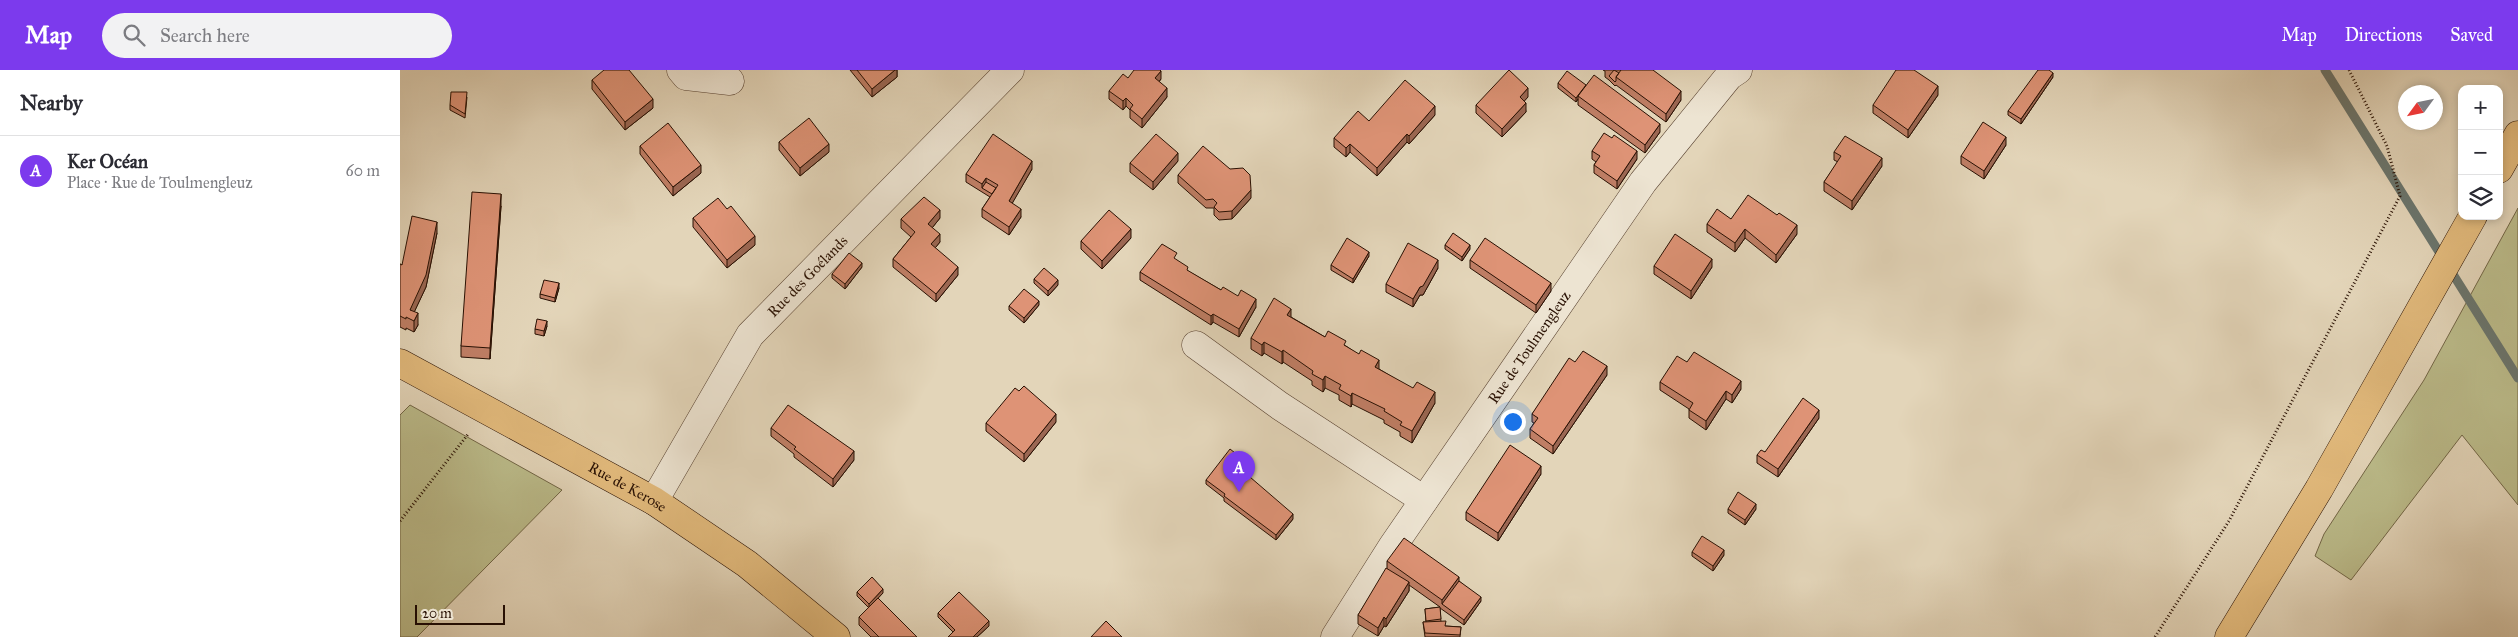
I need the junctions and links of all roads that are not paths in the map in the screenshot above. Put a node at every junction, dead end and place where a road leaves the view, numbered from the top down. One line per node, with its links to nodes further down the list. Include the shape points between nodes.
1 (681, 70): 4 (street, via 686,76)
2 (1738, 70): 10 (street, Rue de Toulmengleuz, via 1729,76 1643,182)
3 (999, 74): 11 (street, Rue des Goélands, via 750,334)
4 (730, 81)
5 (2518, 135): 6 (main road)
6 (2503, 162)
7 (2471, 220): 14 (main road, via 2319,490)
8 (1196, 345): 10 (street, via 1280,406)
9 (400, 363): 11 (main road, Rue de Kerose)
10 (1424, 500): 13 (street, Rue de Toulmengleuz)
11 (654, 501): 12 (main road, Rue de Kerose, via 747,564)
12 (836, 637)
13 (1335, 637)
14 (2229, 637)

